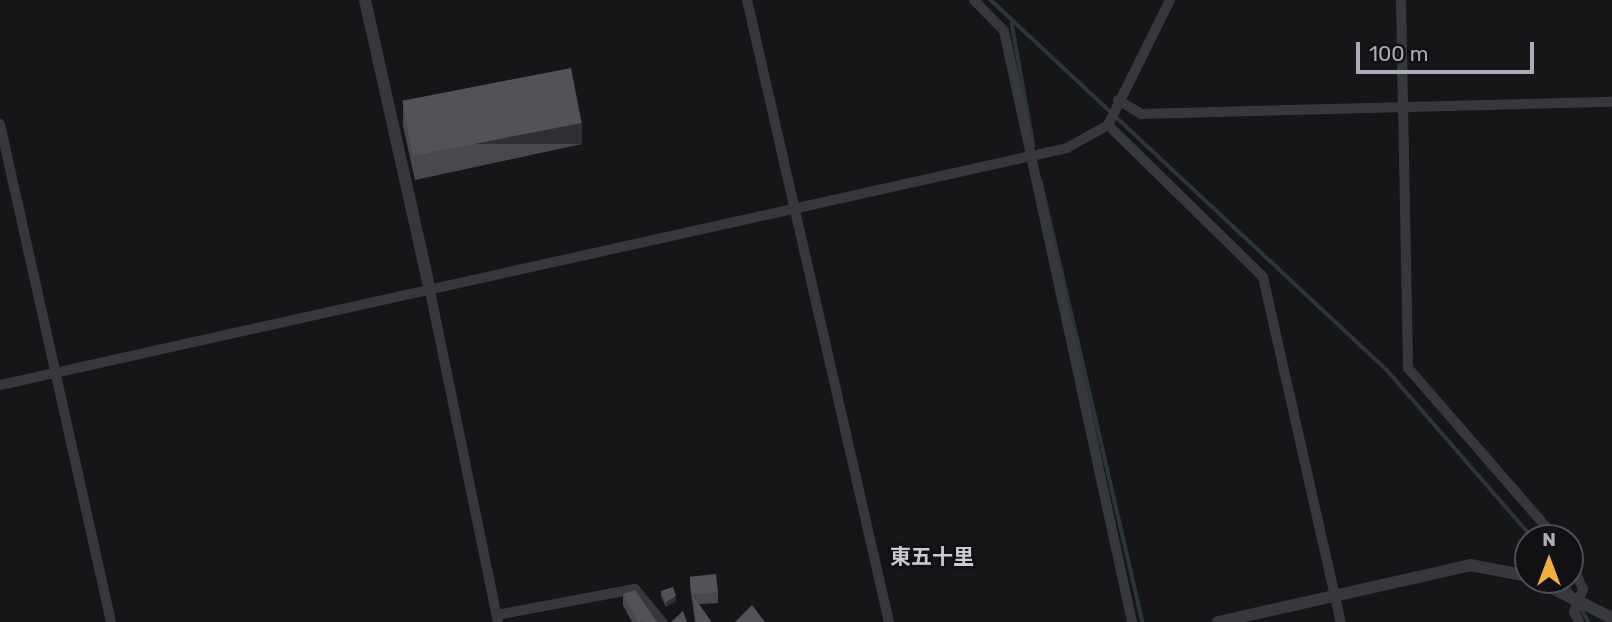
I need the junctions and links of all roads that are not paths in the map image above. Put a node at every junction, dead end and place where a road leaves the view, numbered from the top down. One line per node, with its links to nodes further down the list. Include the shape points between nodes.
1 (365, 0): 13 (street)
2 (747, 0): 12 (street)
3 (974, 0): 11 (street, via 1004,31)
4 (1401, 0): 8 (street)
5 (1164, 3): 6 (street)
6 (1118, 100): 8 (street, via 1141,114); 10 (street)
7 (1612, 102): 8 (street)
8 (1404, 107): 16 (street, via 1408,368)
9 (0, 124): 14 (street)
10 (1108, 125): 11 (street, via 1067,148); 20 (street, via 1263,277)
11 (1027, 159): 12 (street); 27 (street)
12 (793, 208): 13 (street); 26 (street)
13 (430, 292): 14 (street); 23 (street)
14 (54, 373): 15 (street); 24 (street)
15 (0, 385)
16 (1544, 524)
17 (1514, 573): 20 (street, via 1470,565)
18 (1565, 594): 21 (street)
19 (1582, 594): 21 (street)
20 (1335, 596): 28 (street); 29 (street)
21 (1580, 601): 22 (street); 30 (street, via 1574,612)
22 (1612, 618)
23 (497, 619): 25 (street, via 635,589)
24 (111, 622)
25 (662, 622)
26 (889, 622)
27 (1132, 622)
28 (1218, 622)
29 (1341, 622)
30 (1579, 622)

